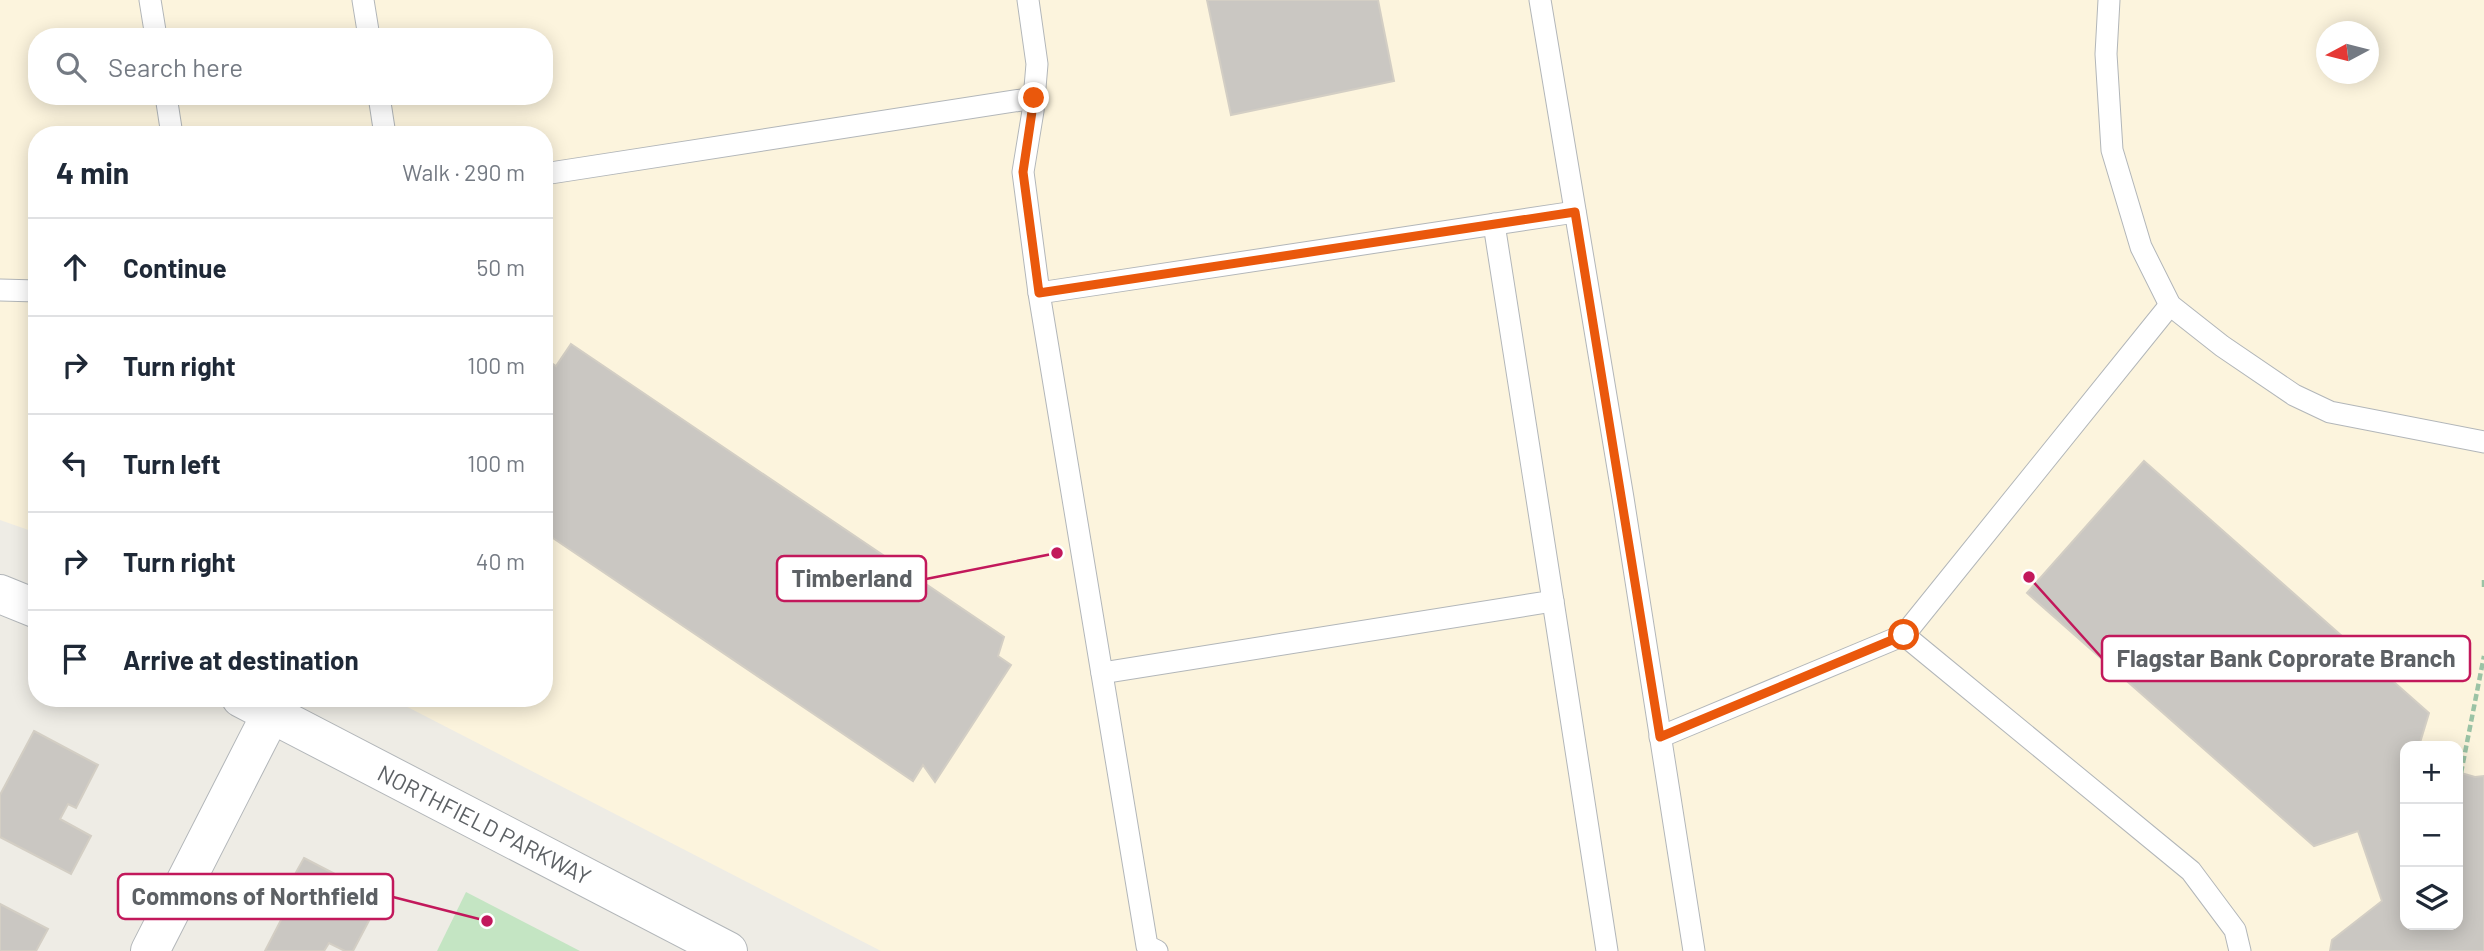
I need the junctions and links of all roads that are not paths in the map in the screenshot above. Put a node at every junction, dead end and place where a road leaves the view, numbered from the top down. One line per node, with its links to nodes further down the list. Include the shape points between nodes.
1 (150, 0): 6 (lane)
2 (363, 0): 7 (lane)
3 (1028, 0): 8 (lane, via 1037,64)
4 (1540, 0): 14 (lane)
5 (2109, 0): 19 (lane, via 2106,54 2112,150 2141,247)
6 (155, 28)
7 (368, 28)
8 (1034, 98): 13 (lane); 18 (lane, via 1023,172)
9 (168, 105): 11 (lane)
10 (381, 105): 12 (lane)
11 (171, 126)
12 (384, 126)
13 (553, 173)
14 (1575, 212): 15 (lane); 28 (lane)
15 (1494, 224): 18 (lane); 22 (lane)
16 (0, 290): 17 (lane)
17 (28, 291)
18 (1039, 293): 25 (lane)
19 (2170, 305): 20 (lane, via 2294,396 2330,412); 24 (lane)
20 (2484, 442)
21 (0, 594): 23 (street)
22 (1553, 601): 25 (lane); 32 (lane)
23 (28, 605)
24 (1904, 635): 28 (lane); 34 (lane, via 2191,871 2235,930)
25 (1102, 673): 31 (lane, via 1147,946)
26 (256, 707): 29 (street)
27 (258, 707): 30 (street, NORTHFIELD PARKWAY)
28 (1660, 737): 33 (lane)
29 (150, 951)
30 (728, 951)
31 (1157, 951)
32 (1607, 951)
33 (1694, 951)
34 (2239, 951)

